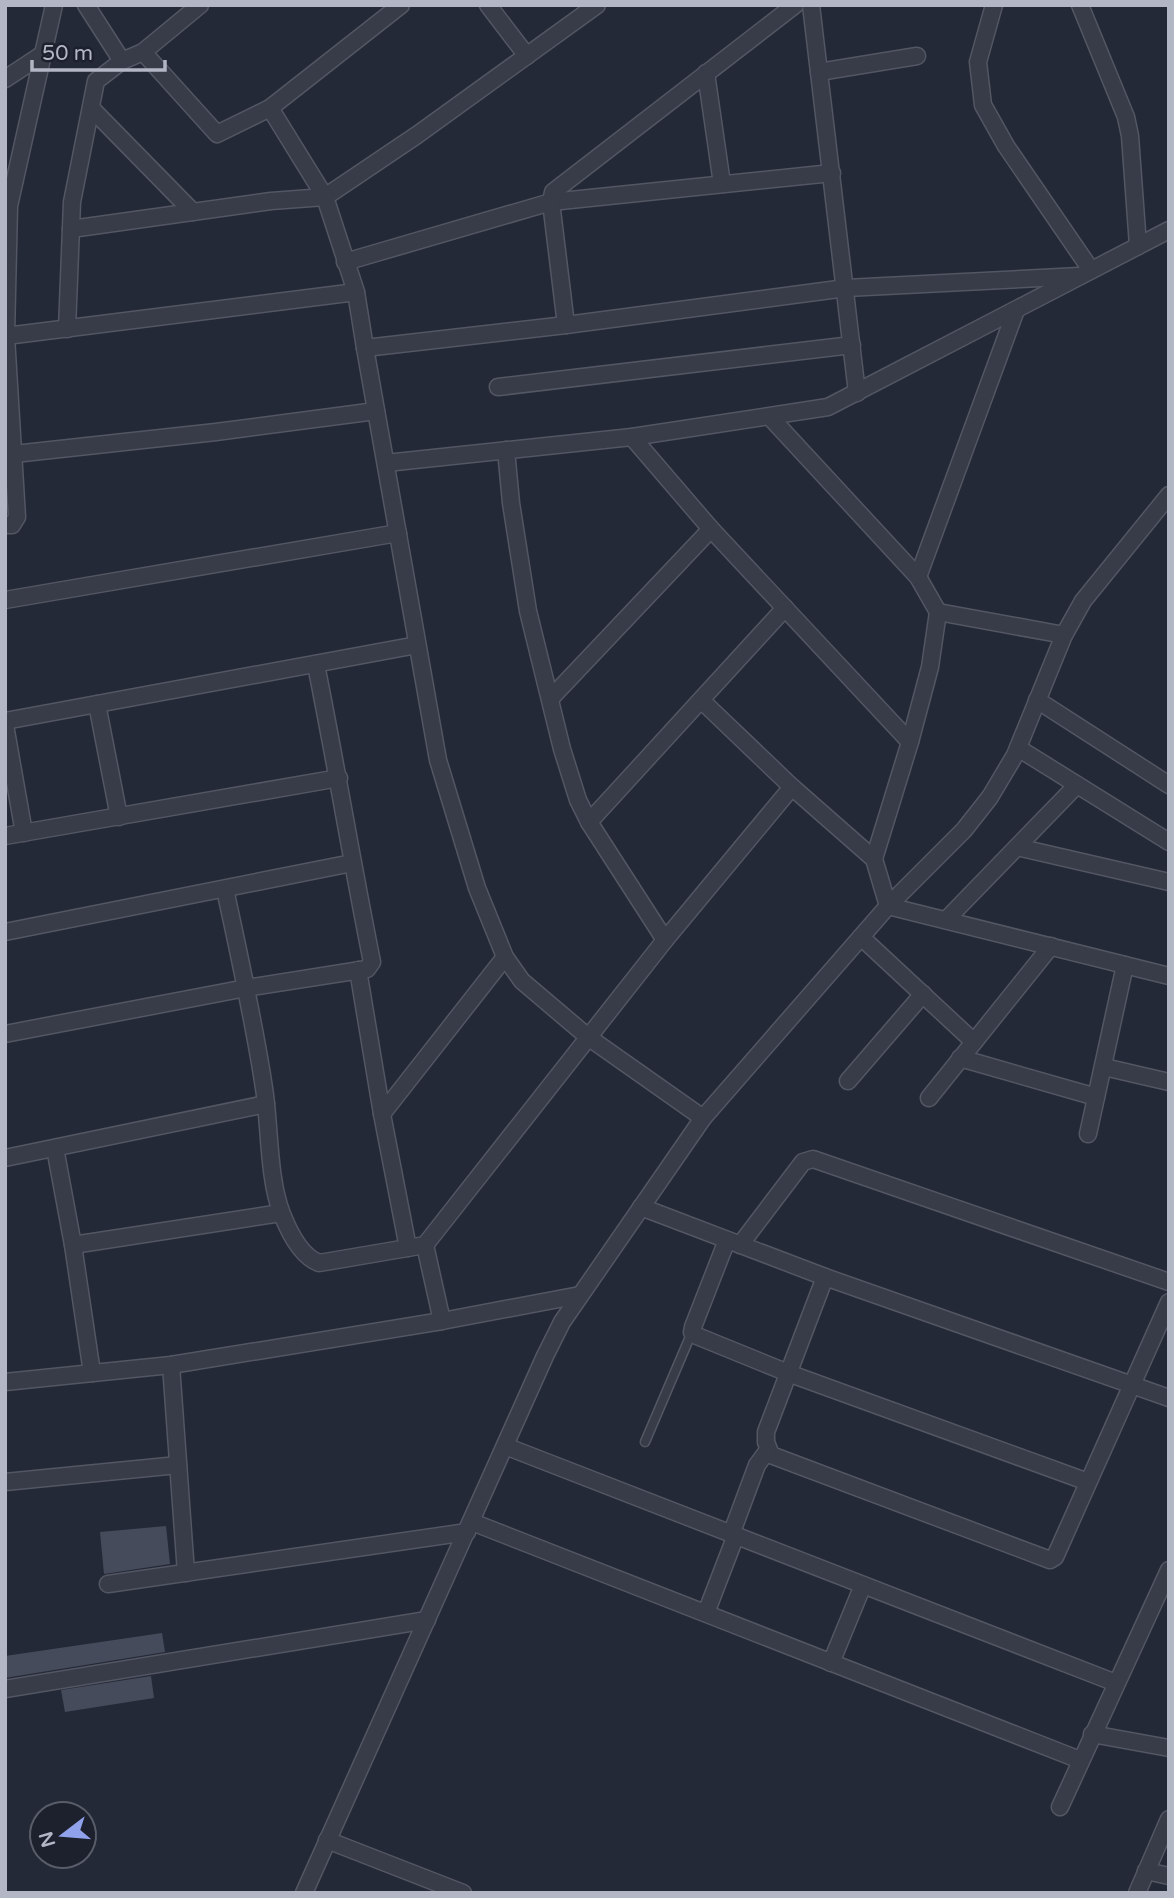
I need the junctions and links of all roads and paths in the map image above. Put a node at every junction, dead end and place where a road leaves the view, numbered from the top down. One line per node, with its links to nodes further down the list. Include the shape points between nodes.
1 (54, 5): 12 (street)
2 (86, 5): 15 (street)
3 (200, 5): 11 (street)
4 (401, 5): 20 (street)
5 (488, 5): 13 (street)
6 (597, 5): 13 (street)
7 (795, 5): 17 (street)
8 (811, 5): 16 (street)
9 (994, 5): 32 (street, via 978,62 983,105)
10 (1080, 5): 30 (street, via 1126,117)
11 (143, 52): 15 (street); 20 (street, via 217,134)
12 (43, 54): 18 (street); 21 (street)
13 (527, 56): 24 (street)
14 (917, 56): 16 (street)
15 (122, 61): 19 (street, via 96,81)
16 (819, 72): 22 (street)
17 (706, 73): 23 (street); 25 (street, via 553,192)
18 (5, 79)
19 (91, 108): 26 (street); 28 (street)
20 (270, 108): 24 (street)
21 (13, 152): 27 (street)
22 (832, 173): 23 (street); 33 (street)
23 (722, 184): 25 (street)
24 (325, 197): 26 (street); 31 (street)
25 (551, 202): 31 (street); 37 (street)
26 (193, 212): 28 (street)
27 (7, 221): 35 (street)
28 (71, 229): 38 (street)
29 (1169, 230): 30 (street)
30 (1138, 246): 32 (street)
31 (345, 262): 34 (street)
32 (1085, 273): 33 (street); 36 (street)
33 (846, 288): 37 (street); 40 (street)
34 (356, 292): 38 (street); 41 (street)
35 (6, 297): 39 (street)
36 (1016, 310): 43 (street); 54 (street)
37 (566, 326): 41 (street)
38 (67, 329): 39 (street)
39 (6, 336): 48 (street)
40 (852, 345): 42 (street); 43 (street)
41 (365, 348): 44 (street)
42 (498, 387)
43 (857, 393): 45 (street, via 828,407)
44 (376, 411): 48 (street); 49 (street)
45 (770, 417): 46 (street); 54 (street)
46 (632, 437): 47 (street); 52 (street)
47 (506, 450): 49 (street); 61 (street, via 528,611)
48 (10, 455): 51 (street, via 18,517 12,525)
49 (386, 463): 53 (street)
50 (1169, 495): 58 (street, via 1083,601)
51 (5, 525)
52 (711, 529): 56 (street); 61 (street)
53 (398, 533): 55 (street); 59 (street)
54 (918, 577): 57 (street)
55 (5, 600)
56 (785, 608): 62 (street); 66 (street)
57 (938, 612): 58 (street); 66 (street, via 930,667)
58 (1064, 635): 63 (street)
59 (417, 646): 60 (street); 88 (street, via 438,760 477,888)
60 (316, 665): 64 (street); 68 (street)
61 (550, 699): 73 (street, via 578,800)
62 (701, 700): 71 (street); 73 (street)
63 (1038, 701): 67 (street); 70 (street)
64 (97, 704): 65 (street); 72 (street)
65 (5, 723): 74 (street)
66 (910, 742): 78 (street)
67 (1018, 748): 69 (street); 82 (street, via 998,786 964,830)
68 (339, 778): 72 (street); 79 (street)
69 (1077, 785): 76 (street); 77 (street)
70 (1169, 785)
71 (792, 787): 78 (street); 86 (street)
72 (119, 817): 74 (street)
73 (589, 822): 86 (street)
74 (24, 833): 75 (street)
75 (5, 836)
76 (1169, 842)
77 (1017, 847): 80 (street); 83 (street)
78 (874, 859): 82 (street)
79 (352, 863): 81 (street); 90 (street, via 372,962 367,969)
80 (1169, 882)
81 (225, 889): 84 (street); 92 (street)
82 (888, 906): 83 (street); 85 (street)
83 (946, 920): 87 (street)
84 (5, 932)
85 (861, 937): 93 (street); 105 (street)
86 (665, 940): 95 (street)
87 (1051, 946): 89 (street); 96 (street)
88 (505, 957): 95 (street, via 522,981); 104 (street)
89 (1125, 965): 91 (street); 98 (street)
90 (358, 970): 92 (street); 104 (street)
91 (1169, 976)
92 (246, 988): 94 (street); 103 (street)
93 (923, 995): 96 (street); 99 (street)
94 (5, 1034)
95 (588, 1037): 105 (street); 113 (street)
96 (974, 1042): 97 (street)
97 (960, 1058): 101 (street); 102 (street)
98 (1104, 1067): 100 (street); 101 (street)
99 (848, 1081)
100 (1169, 1082)
101 (1096, 1097): 106 (street)
102 (929, 1098)
103 (266, 1104): 107 (street); 110 (street)
104 (382, 1114): 114 (street)
105 (703, 1118): 109 (street)
106 (1088, 1134)
107 (55, 1148): 108 (street); 112 (street)
108 (5, 1158)
109 (641, 1207): 111 (street); 117 (street)
110 (281, 1213): 112 (street); 114 (street, via 301,1250 320,1263)
111 (734, 1242): 115 (street); 116 (street, via 803,1162 813,1159); 120 (street)
112 (73, 1245): 122 (street)
113 (425, 1245): 114 (street); 119 (street)
114 (408, 1248)
115 (825, 1277): 123 (street); 125 (street)
116 (1169, 1282)
117 (580, 1295): 119 (street); 128 (street, via 545,1356)
118 (1169, 1302): 125 (street)
119 (442, 1321): 121 (street)
120 (692, 1332): 123 (street); 127 (lane)
121 (171, 1365): 122 (street); 130 (street)
122 (92, 1373): 124 (street)
123 (788, 1373): 129 (street, via 766,1432); 132 (street)
124 (5, 1382)
125 (1132, 1384): 126 (street); 132 (street)
126 (1169, 1398)
127 (645, 1442)
128 (505, 1446): 133 (street); 134 (street)
129 (768, 1450): 132 (street, via 771,1455 1050,1560); 134 (street, via 757,1465 732,1532)
130 (178, 1465): 131 (street); 136 (street)
131 (5, 1482)
132 (1088, 1482)
133 (469, 1527): 136 (street); 139 (street); 140 (street)
134 (736, 1535): 138 (street); 139 (street)
135 (1169, 1570): 142 (street)
136 (186, 1573): 137 (street)
137 (108, 1584)
138 (863, 1585): 141 (street); 142 (street)
139 (706, 1613): 141 (street)
140 (427, 1620): 143 (street); 149 (street)
141 (831, 1662): 146 (street)
142 (1116, 1683): 144 (street)
143 (5, 1689)
144 (1092, 1734): 145 (street); 146 (street)
145 (1169, 1748)
146 (1080, 1760): 147 (street)
147 (1060, 1807)
148 (1169, 1819): 150 (street)
149 (327, 1840): 152 (street); 153 (street)
150 (1146, 1871): 151 (street); 154 (street)
151 (1169, 1876)
152 (304, 1893)
153 (463, 1893)
154 (1137, 1893)

